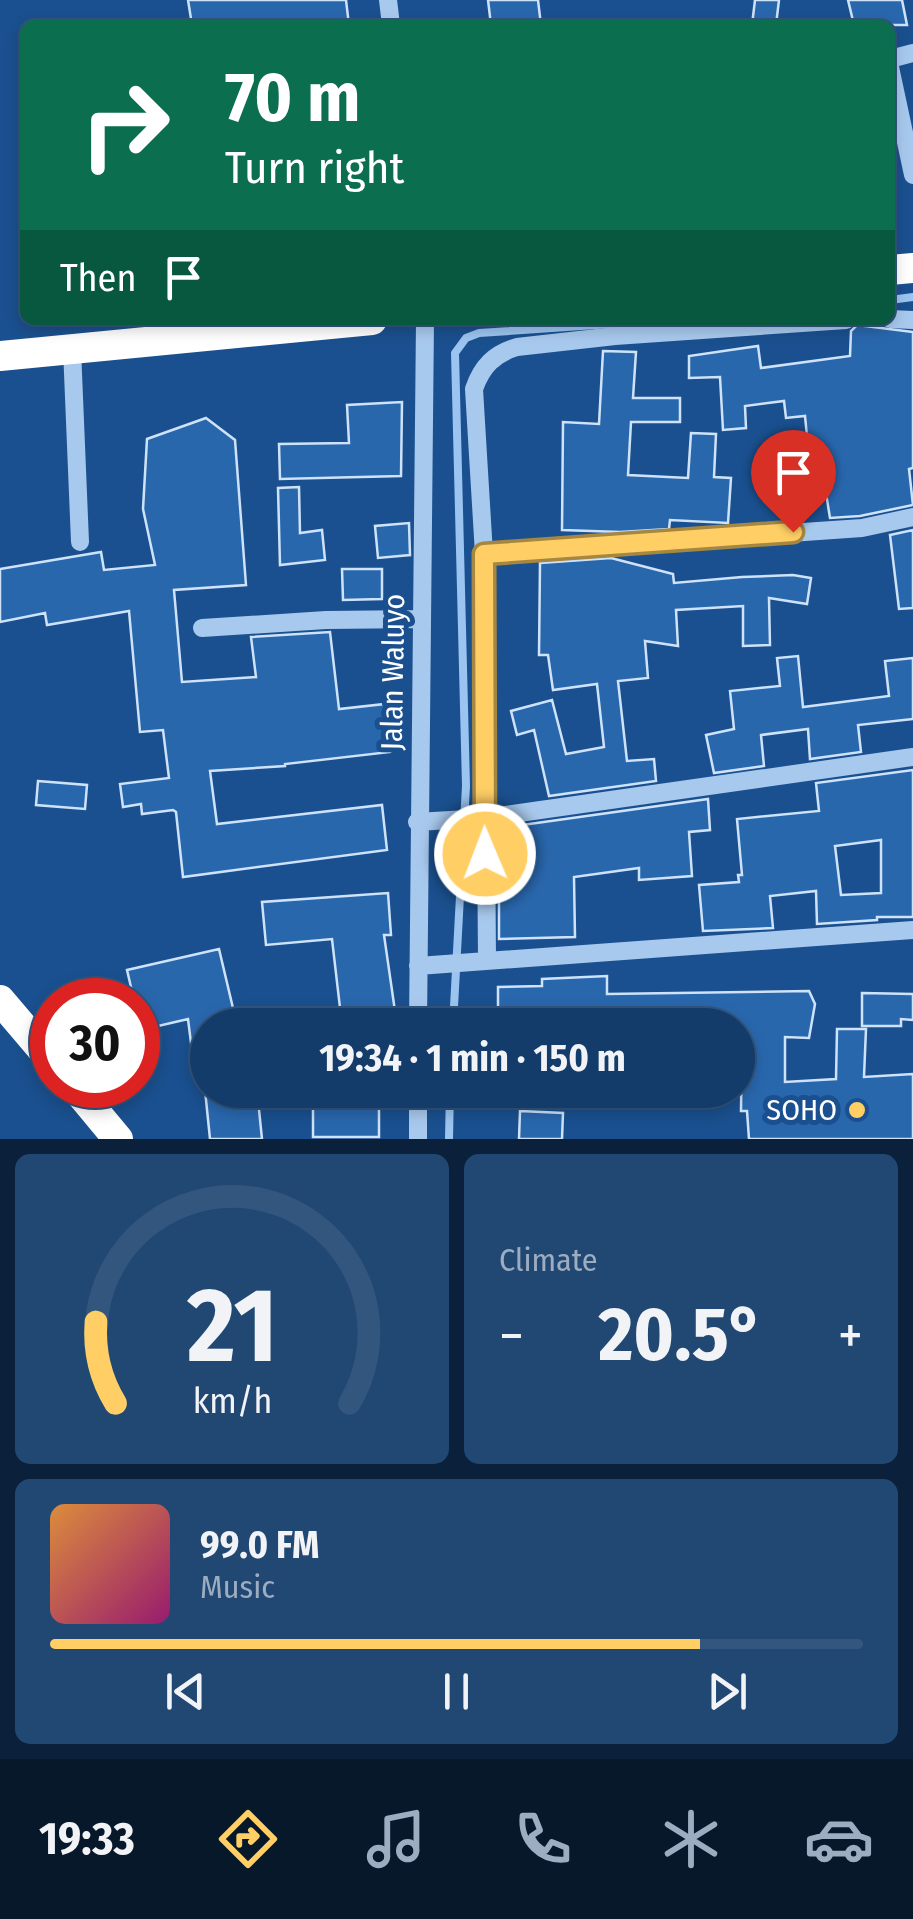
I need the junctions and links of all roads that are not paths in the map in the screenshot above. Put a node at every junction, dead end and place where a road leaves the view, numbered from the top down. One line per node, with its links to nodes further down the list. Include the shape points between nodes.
1 (895, 90): 2 (street)
2 (913, 175)
3 (320, 325): 6 (highway)
4 (425, 325): 11 (street, Jalan Waluyo)
5 (774, 325): 10 (street, via 504,351 480,370 474,388)
6 (72, 349): 7 (highway); 9 (street)
7 (0, 356)
8 (913, 517): 10 (street, via 862,528)
9 (80, 542)
10 (484, 554): 14 (street)
11 (422, 619): 12 (street); 15 (street, Jalan Waluyo)
12 (202, 628)
13 (913, 756): 14 (street)
14 (478, 818): 15 (street); 17 (street)
15 (427, 821): 18 (street, Jalan Waluyo)
16 (913, 930): 17 (street)
17 (481, 960): 18 (street)
18 (427, 965): 20 (street, Jalan Waluyo)
19 (0, 1000): 21 (highway)
20 (421, 1008)
21 (30, 1035)
22 (92, 1108): 24 (highway)
23 (418, 1108): 25 (street)
24 (118, 1139)
25 (418, 1139)

